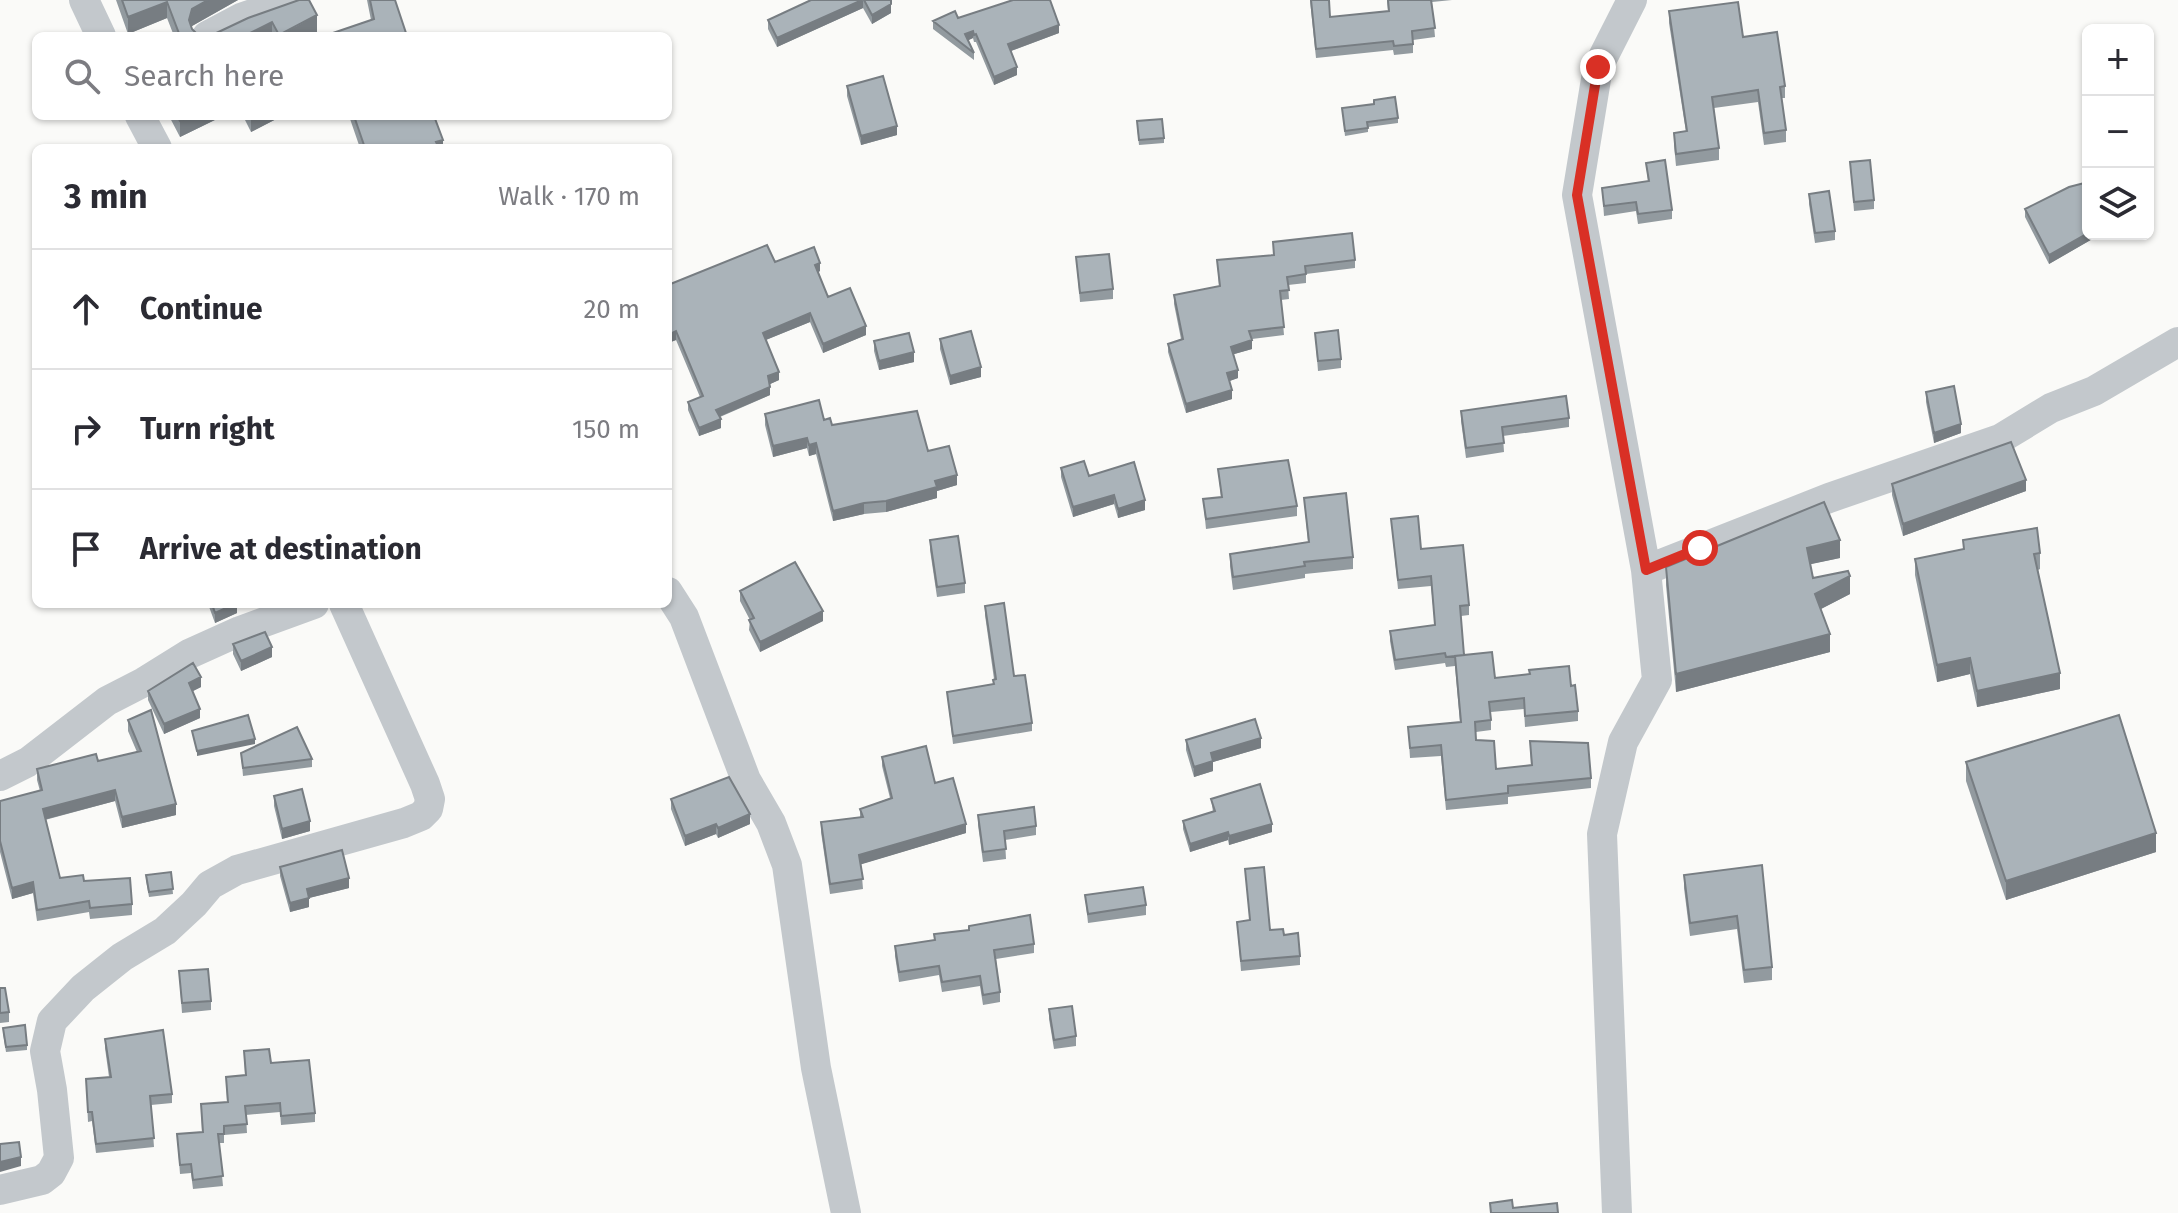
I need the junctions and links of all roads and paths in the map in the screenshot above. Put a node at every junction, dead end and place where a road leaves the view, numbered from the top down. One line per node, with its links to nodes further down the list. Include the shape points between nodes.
1 (84, 0): 4 (street)
2 (292, 0): 5 (street)
3 (1632, 0): 9 (street, via 1598,67 1577,195)
4 (99, 32)
5 (215, 32)
6 (142, 120): 7 (street)
7 (155, 144)
8 (2178, 342): 9 (street, via 2000,439 1829,498)
9 (1646, 570): 16 (street, via 1657,680 1623,742 1602,834)
10 (672, 598): 15 (street, via 787,865 816,1068)
11 (303, 608): 13 (street, via 189,654 107,701 28,762)
12 (346, 608): 14 (street, via 425,784 428,809 404,823 218,879 165,931 83,988 52,1021 45,1051 59,1158 42,1180)
13 (0, 776)
14 (0, 1190)
15 (846, 1213)
16 (1617, 1213)

